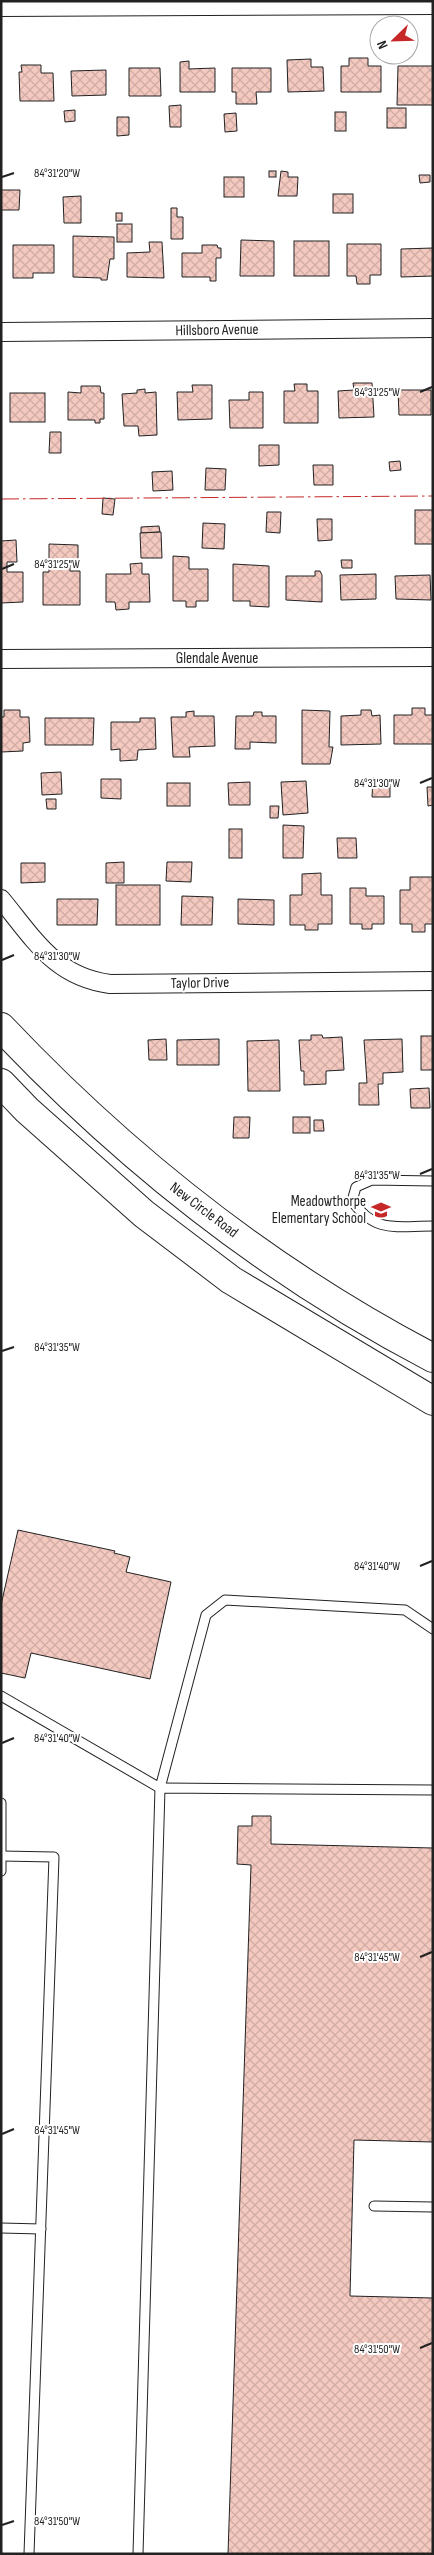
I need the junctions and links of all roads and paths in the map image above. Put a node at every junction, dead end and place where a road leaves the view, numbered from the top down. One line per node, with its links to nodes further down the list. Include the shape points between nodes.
1 (433, 5): 2 (street)
2 (1, 7)
3 (433, 328): 4 (street, Hillsboro Avenue)
4 (1, 332)
5 (433, 657): 6 (street, Glendale Avenue)
6 (1, 659)
7 (1, 899): 8 (street, Taylor Drive, via 47,954 65,970 91,982)
8 (433, 981)
9 (1, 1027): 13 (highway, New Circle Road, via 102,1125 176,1190 264,1255 344,1308)
10 (1, 1083): 14 (highway, via 144,1214 231,1280)
11 (433, 1181): 12 (lane, via 372,1180 356,1187 352,1201 363,1216 380,1226)
12 (433, 1226)
13 (433, 1358)
14 (433, 1401)
15 (433, 1629): 17 (lane, via 405,1610 225,1600 206,1615)
16 (1, 1696): 17 (lane)
17 (160, 1788): 18 (lane); 27 (lane)
18 (433, 1790)
19 (1, 1803): 20 (lane)
20 (1, 1856): 21 (lane); 25 (lane, via 54,1857)
21 (1, 1871)
22 (374, 2206): 23 (lane)
23 (433, 2207)
24 (1, 2228): 25 (lane)
25 (41, 2229): 26 (lane)
26 (29, 2554)
27 (138, 2554)

